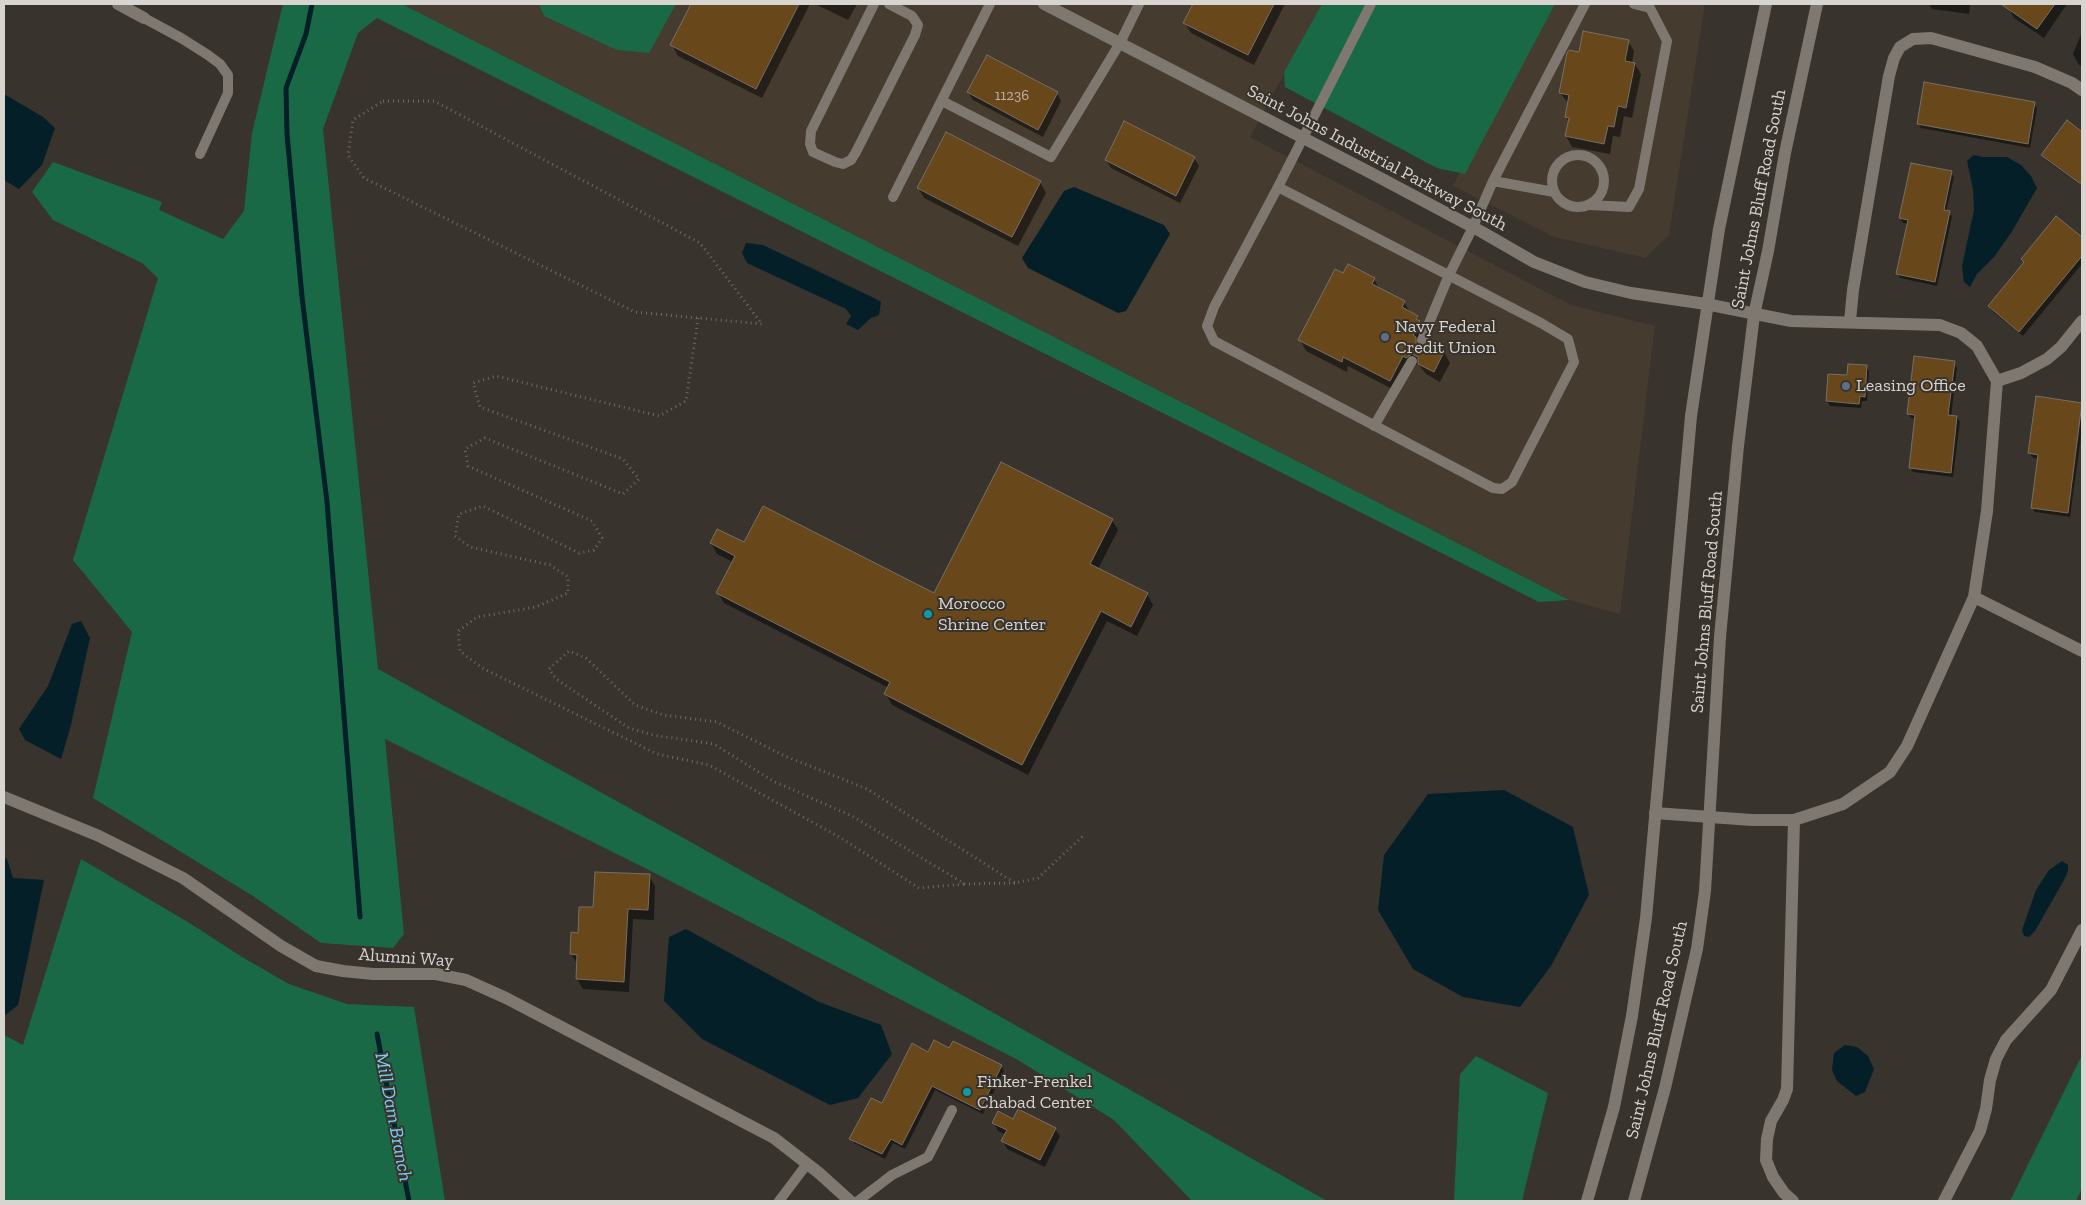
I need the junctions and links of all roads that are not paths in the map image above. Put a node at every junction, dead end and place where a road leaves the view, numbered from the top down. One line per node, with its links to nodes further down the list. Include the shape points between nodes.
1 (118, 4): 12 (street)
2 (874, 4): 3 (lane, via 811,131 813,152 843,164 856,152 918,25 912,16)
3 (889, 4)
4 (990, 4): 15 (lane)
5 (1044, 4): 13 (street, Saint Johns Industrial Parkway South)
6 (1139, 4): 13 (lane)
7 (1371, 4): 16 (lane)
8 (1585, 4): 18 (lane)
9 (1634, 4): 22 (lane, via 1650,8 1667,41 1639,189 1629,206)
10 (1766, 4): 25 (street, Saint Johns Bluff Road South, via 1720,221)
11 (1817, 4): 26 (street, Saint Johns Bluff Road South)
12 (144, 18): 17 (lane, via 208,55 228,75 228,93)
13 (1120, 43): 15 (lane, via 1051,157); 16 (street, Saint Johns Industrial Parkway South)
14 (2082, 90): 27 (street, via 2036,67 1931,38 1913,40 1900,47 1889,76)
15 (942, 101): 21 (lane)
16 (1304, 138): 19 (lane); 23 (street, Saint Johns Industrial Parkway South)
17 (200, 154)
18 (1493, 182): 20 (lane); 23 (lane)
19 (1278, 187): 24 (lane); 32 (lane, via 1207,326 1214,341)
20 (1554, 192): 22 (lane, via 1558,199 1573,207); 22 (lane, via 1553,175 1562,160 1570,156 1588,157 1596,162 1604,177 1601,193)
21 (893, 197)
22 (1590, 205)
23 (1473, 227): 24 (lane); 25 (street, Saint Johns Industrial Parkway South, via 1534,262 1585,282 1631,293)
24 (1448, 275): 29 (lane); 32 (lane, via 1568,339 1574,362 1512,482 1502,488 1494,488)
25 (1706, 304): 26 (street, Saint Johns Industrial Parkway South); 36 (street, Saint Johns Bluff Road South, via 1691,416)
26 (1754, 315): 27 (street, Saint Johns Industrial Parkway South, via 1791,321); 37 (street, Saint Johns Bluff Road South, via 1720,637)
27 (1850, 321): 31 (street, Saint Johns Industrial Parkway South, via 1940,325 1961,333 1977,346)
28 (2082, 321): 31 (street, via 2047,359)
29 (1422, 340)
30 (1412, 360): 32 (lane)
31 (1997, 381): 33 (street, via 1987,511)
32 (1374, 426)
33 (1974, 597): 34 (street); 38 (street, via 1907,746 1890,772 1843,804)
34 (2082, 651)
35 (4, 797): 41 (street, Alumni Way, via 99,836 183,878 281,946 316,966 343,972 436,974 466,980 506,998 774,1138)
36 (1655, 813): 37 (street); 45 (street, Saint Johns Bluff Road South, via 1646,918 1632,1016 1614,1107)
37 (1709, 816): 38 (street); 46 (street, Saint Johns Bluff Road South, via 1705,891 1697,949 1665,1088)
38 (1794, 820): 47 (street, via 1787,1089 1784,1100 1770,1121 1766,1153 1773,1177)
39 (2082, 930): 48 (street, via 2051,990 2006,1040 1996,1059 1980,1131)
40 (952, 1110): 44 (lane, via 928,1156 892,1175)
41 (807, 1164): 42 (lane); 43 (street, Alumni Way)
42 (779, 1201)
43 (850, 1201)
44 (858, 1201)
45 (1587, 1201)
46 (1634, 1201)
47 (1794, 1201)
48 (1944, 1201)

